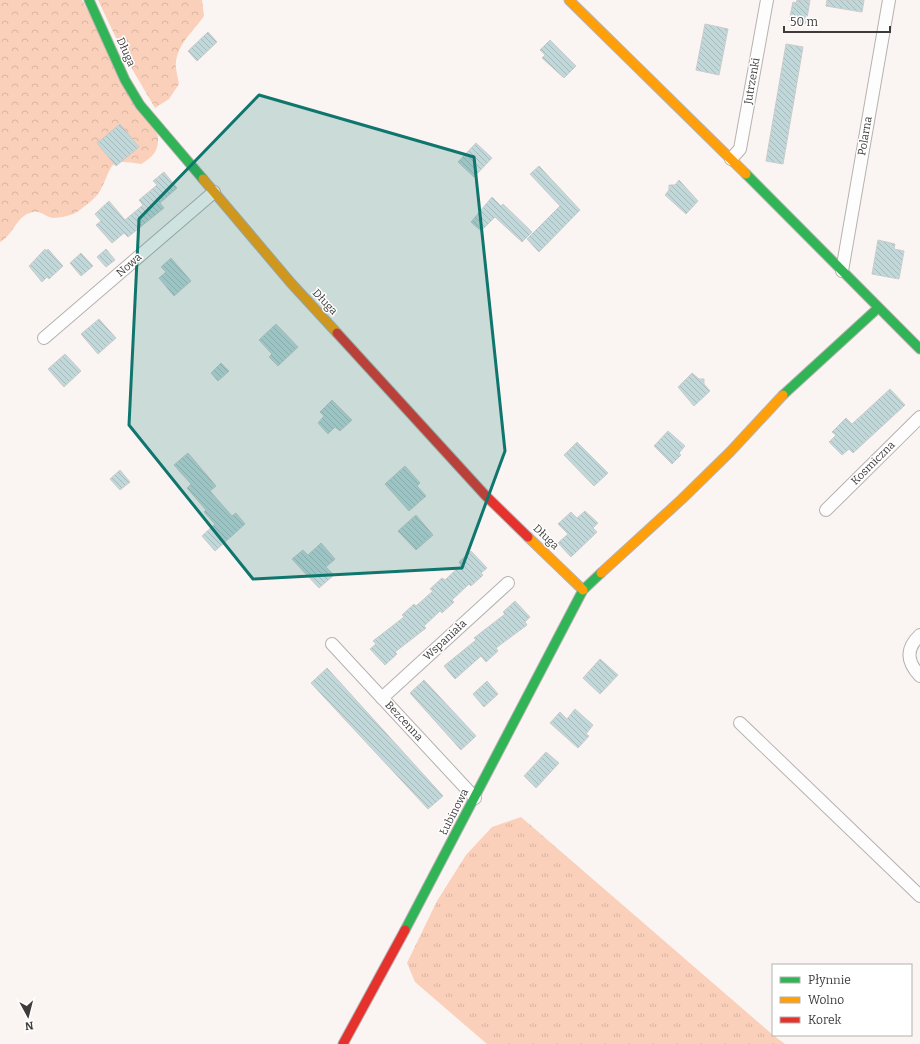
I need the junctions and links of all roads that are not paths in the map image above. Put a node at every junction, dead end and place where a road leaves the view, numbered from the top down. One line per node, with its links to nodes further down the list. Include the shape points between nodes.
1 (89, 0): 6 (street, Długa, via 125,80 140,105)
2 (569, 0): 5 (street)
3 (767, 0): 5 (street, Jutrzenki, via 740,149)
4 (889, 0): 7 (street, Polarna)
5 (731, 159): 7 (street)
6 (214, 192): 9 (street, Nowa); 14 (street, Długa, via 291,283 485,495)
7 (842, 271): 8 (street)
8 (878, 308): 10 (street); 14 (street, Łubinowa, via 774,404 682,499)
9 (44, 338)
10 (920, 349)
11 (920, 417): 12 (street, Kosmiczna)
12 (826, 510)
13 (508, 583): 18 (street, Wspaniała)
14 (583, 590): 20 (street, Łubinowa)
15 (916, 639): 17 (street, via 909,654 911,667)
16 (332, 644): 18 (street, Bezcenna)
17 (920, 676)
18 (382, 698): 20 (street, Bezcenna)
19 (740, 723): 21 (street)
20 (475, 798): 22 (street, Łubinowa)
21 (920, 896)
22 (343, 1044)

